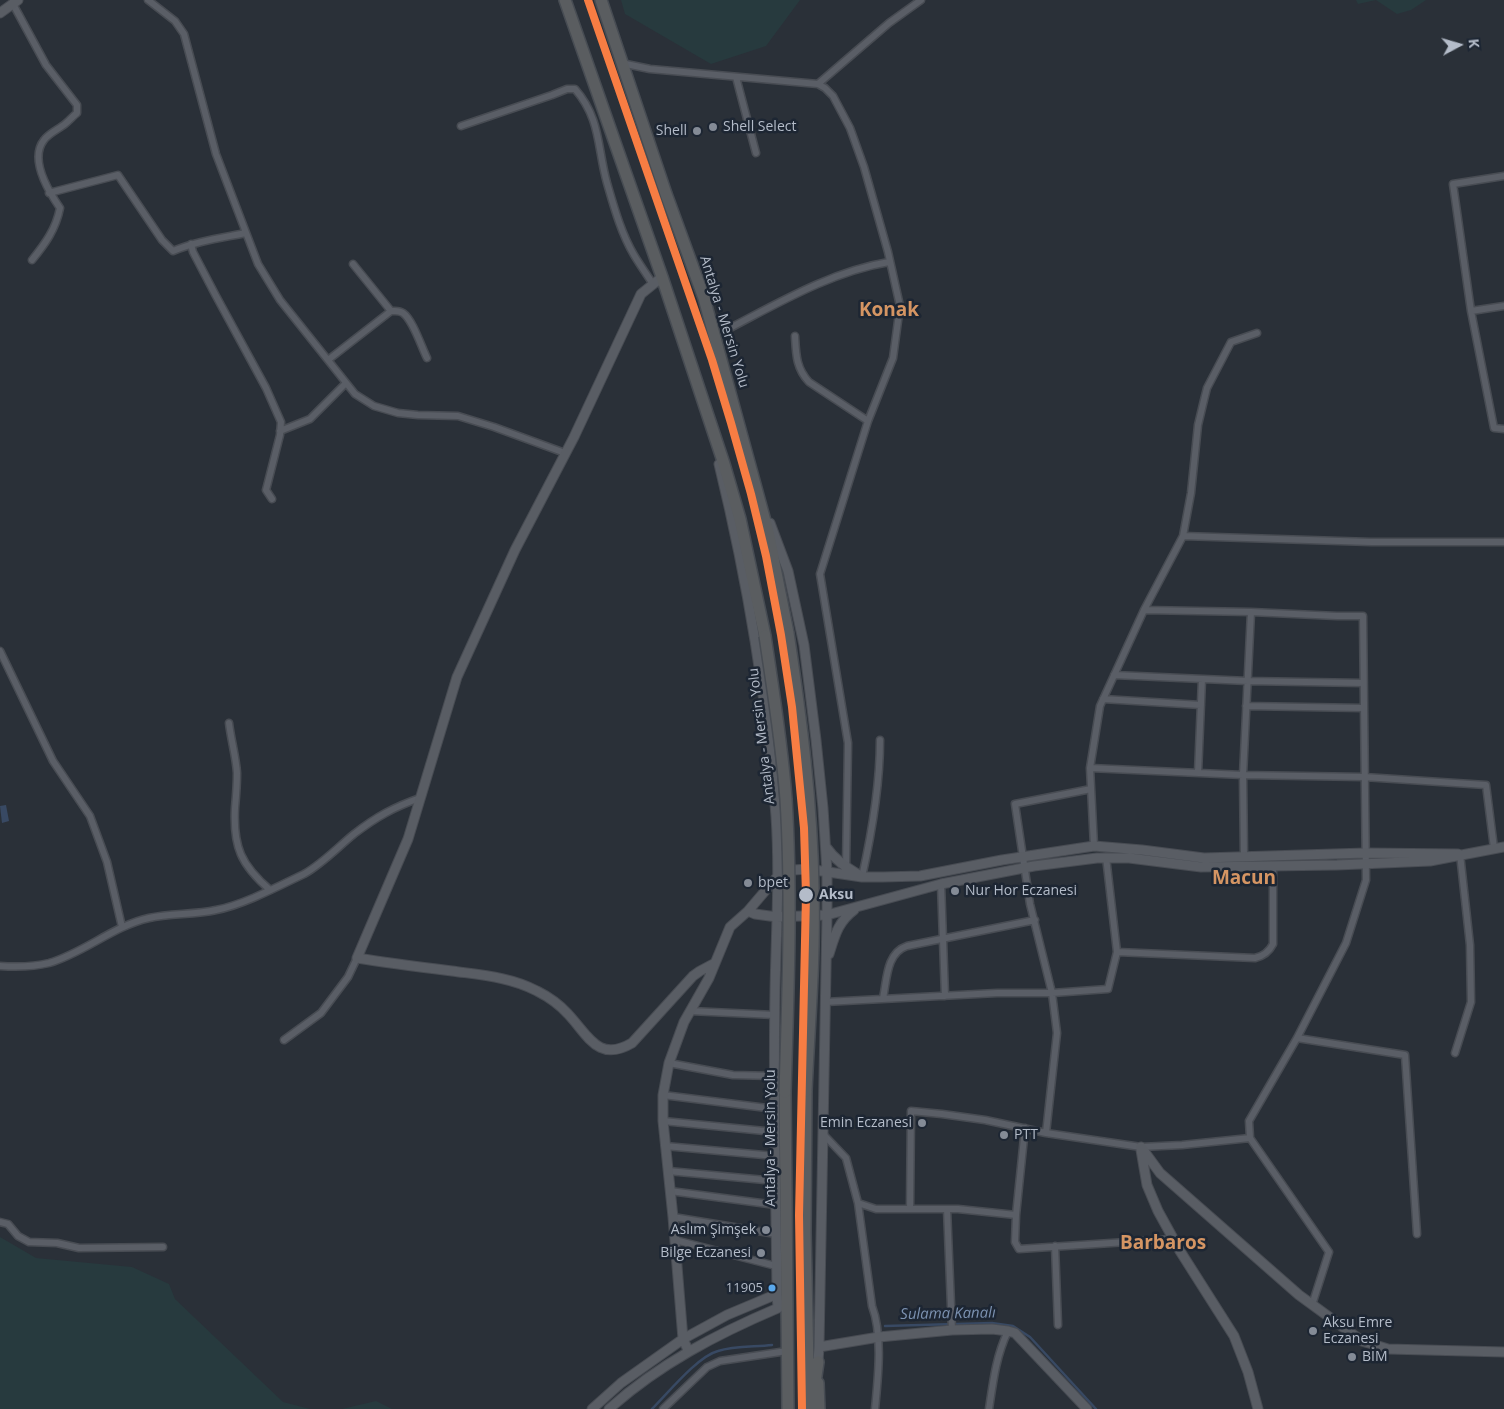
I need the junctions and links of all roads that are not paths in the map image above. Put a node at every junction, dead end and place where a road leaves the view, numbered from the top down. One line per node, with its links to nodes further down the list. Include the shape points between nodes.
1 (148, 0): 14 (street, via 175,22 184,34 216,154)
2 (565, 0): 19 (highway, Antalya - Mersin Yolu)
3 (601, 0): 7 (highway, Antalya - Mersin Yolu)
4 (920, 0): 9 (street)
5 (15, 2): 6 (street); 13 (street, via 46,65 77,105 77,112 44,139 38,149 39,165)
6 (0, 13)
7 (621, 63): 8 (street); 34 (highway, Antalya - Mersin Yolu, via 704,298)
8 (736, 77): 9 (street); 11 (street)
9 (818, 84): 17 (street, via 833,96 850,128 864,167)
10 (461, 126): 19 (street, via 567,89 576,89 595,122 601,158 622,230 633,254)
11 (756, 152)
12 (1504, 176): 22 (street, via 1453,184)
13 (49, 193): 15 (street, via 118,174 162,240 173,251); 16 (street, via 60,208 58,219 52,234)
14 (246, 233): 15 (street); 27 (street, via 258,264 280,300)
15 (191, 244): 32 (street, via 275,404 281,422)
16 (32, 260)
17 (889, 262): 23 (street, via 873,264 816,285); 30 (street, via 900,306 898,328 893,358)
18 (353, 264): 21 (street)
19 (657, 281): 29 (highway, Antalya - Mersin Yolu); 33 (street, via 641,294)
20 (1504, 306): 22 (street)
21 (391, 311): 26 (street, via 405,315); 27 (street)
22 (1471, 311): 31 (street, via 1494,428)
23 (730, 328)
24 (1258, 333): 36 (street, via 1231,342 1207,388 1198,425)
25 (795, 336): 30 (street, via 797,363 805,378)
26 (426, 358)
27 (328, 360): 28 (street)
28 (346, 383): 32 (street, via 310,419); 33 (street, via 355,394 374,406 418,415 458,416)
29 (704, 403): 71 (street, via 729,506 760,676 776,817); 132 (highway, Antalya - Mersin Yolu, bridge, via 740,519 765,636 781,748 790,937 785,1092)
30 (868, 421): 68 (street, via 820,574 848,743)
31 (1504, 429)
32 (280, 431): 35 (street, via 266,490)
33 (565, 453): 56 (street, via 514,550 457,677)
34 (754, 480): 57 (street, via 788,571 804,645 824,808); 144 (highway, Antalya - Mersin Yolu, bridge, via 788,633 809,795 814,925 806,1091 805,1232)
35 (272, 498)
36 (1183, 536): 37 (street, via 1370,542); 38 (street)
37 (1504, 542)
38 (1144, 610): 39 (street); 41 (street)
39 (1251, 612): 43 (street); 44 (street, via 1363,616)
40 (0, 651): 80 (street, via 53,761 90,816 107,862)
41 (1114, 675): 42 (street); 45 (street)
42 (1202, 679): 43 (street); 46 (street)
43 (1248, 681): 44 (street); 47 (street)
44 (1363, 683): 48 (street)
45 (1104, 699): 46 (street); 51 (street, via 1100,706)
46 (1201, 705): 52 (street)
47 (1246, 706): 48 (street); 53 (street)
48 (1363, 708): 54 (street)
49 (229, 724): 74 (street, via 237,774 235,839 246,865)
50 (880, 740): 72 (street, via 878,780)
51 (1090, 768): 52 (street); 55 (street)
52 (1198, 773): 53 (street)
53 (1243, 775): 54 (street); 65 (street)
54 (1364, 777): 60 (street, via 1486,785); 61 (street)
55 (1091, 789): 58 (street); 63 (street, via 1015,804)
56 (420, 798): 74 (street, via 378,816 306,872); 83 (street, via 408,839)
57 (825, 845): 68 (street); 70 (street)
58 (1094, 846): 63 (street); 65 (street, via 1204,858)
59 (1504, 846): 60 (street)
60 (1494, 848): 62 (street)
61 (1366, 853): 62 (street); 65 (street); 66 (street)
62 (1459, 854): 66 (street, via 1430,861); 95 (street, via 1470,945 1471,1002)
63 (1023, 857): 69 (street); 72 (street, via 920,876)
64 (1106, 857): 67 (street, via 1202,867); 69 (street); 82 (street)
65 (1244, 857)
66 (1366, 864): 67 (street); 93 (street, via 1366,880 1346,943)
67 (1273, 867): 82 (street, via 1273,944 1263,955 1255,958)
68 (846, 868): 72 (street)
69 (1025, 868): 73 (street); 79 (street)
70 (827, 871): 71 (street, via 794,870); 72 (street); 77 (street)
71 (777, 877): 76 (street); 78 (street)
72 (862, 877)
73 (941, 884): 75 (street); 81 (street)
74 (270, 890): 80 (street, via 219,910 148,918)
75 (857, 908): 77 (street); 86 (street, via 844,917 835,933)
76 (748, 911): 78 (street); 84 (street, via 730,928)
77 (827, 915): 78 (street); 86 (street)
78 (777, 917): 92 (street)
79 (1035, 920): 81 (street); 87 (street)
80 (122, 928): 85 (street, via 50,963)
81 (943, 939): 88 (street); 89 (street, via 897,951 890,962)
82 (1117, 952): 87 (street, via 1108,989)
83 (357, 958): 84 (street, via 526,984 568,1013 591,1041 612,1050 632,1043 700,970); 94 (street, via 348,977 321,1013)
84 (715, 963): 91 (street)
85 (0, 966)
86 (825, 968): 90 (street)
87 (1052, 993): 88 (street); 103 (street, via 1057,1033)
88 (945, 996): 89 (street)
89 (883, 998): 90 (street)
90 (825, 1002): 104 (street)
91 (690, 1011): 92 (street); 96 (street)
92 (775, 1015): 97 (street)
93 (1297, 1038): 105 (street, via 1249,1121); 120 (street, via 1405,1056)
94 (284, 1040)
95 (1455, 1053)
96 (669, 1063): 97 (street, via 733,1075); 98 (street)
97 (775, 1076): 99 (street)
98 (663, 1096): 99 (street); 100 (street)
99 (775, 1108): 102 (street)
100 (663, 1121): 102 (street); 106 (street)
101 (1025, 1128): 103 (street); 114 (street, via 911,1111); 116 (street)
102 (775, 1132): 108 (street)
103 (1046, 1132): 107 (street)
104 (823, 1134): 112 (street, via 846,1158); 135 (street)
105 (1250, 1138): 107 (street); 127 (street, via 1329,1252)
106 (665, 1146): 108 (street); 109 (street)
107 (1141, 1147): 121 (street, via 1147,1185); 127 (street, via 1160,1173)
108 (775, 1156): 110 (street)
109 (668, 1170): 110 (street); 111 (street)
110 (776, 1181): 113 (street)
111 (670, 1191): 113 (street); 117 (street)
112 (858, 1203): 114 (street, via 876,1209); 133 (street)
113 (776, 1205): 119 (street)
114 (910, 1209): 115 (street)
115 (947, 1209): 116 (street); 130 (street)
116 (1016, 1214): 123 (street, via 1015,1242 1019,1249)
117 (673, 1216): 119 (street); 122 (street)
118 (0, 1222): 124 (street, via 8,1224 18,1236 30,1242 80,1248)
119 (776, 1234): 125 (street)
120 (1417, 1234)
121 (1173, 1239): 123 (street); 149 (street, via 1234,1336)
122 (675, 1240): 125 (street); 134 (street)
123 (1055, 1246): 129 (street)
124 (163, 1247)
125 (776, 1266): 126 (street)
126 (777, 1294): 128 (street); 134 (street)
127 (1312, 1305): 138 (street, via 1362,1341 1388,1349)
128 (778, 1308): 132 (highway); 136 (street)
129 (1058, 1325)
130 (952, 1329): 131 (street); 133 (street)
131 (1008, 1330): 147 (street, via 994,1373); 148 (street, via 1015,1333)
132 (787, 1337): 137 (highway, Antalya - Mersin Yolu)
133 (879, 1337): 135 (street); 146 (street)
134 (683, 1338): 136 (street); 140 (street, via 621,1383)
135 (819, 1347): 139 (street)
136 (688, 1350): 141 (street)
137 (787, 1351): 142 (street, via 720,1361 707,1367); 143 (highway, Antalya - Mersin Yolu)
138 (1504, 1352)
139 (818, 1362): 144 (highway); 145 (highway)
140 (592, 1409)
141 (609, 1409)
142 (663, 1409)
143 (788, 1409)
144 (811, 1409)
145 (819, 1409)
146 (875, 1409)
147 (990, 1409)
148 (1087, 1409)
149 (1258, 1409)

